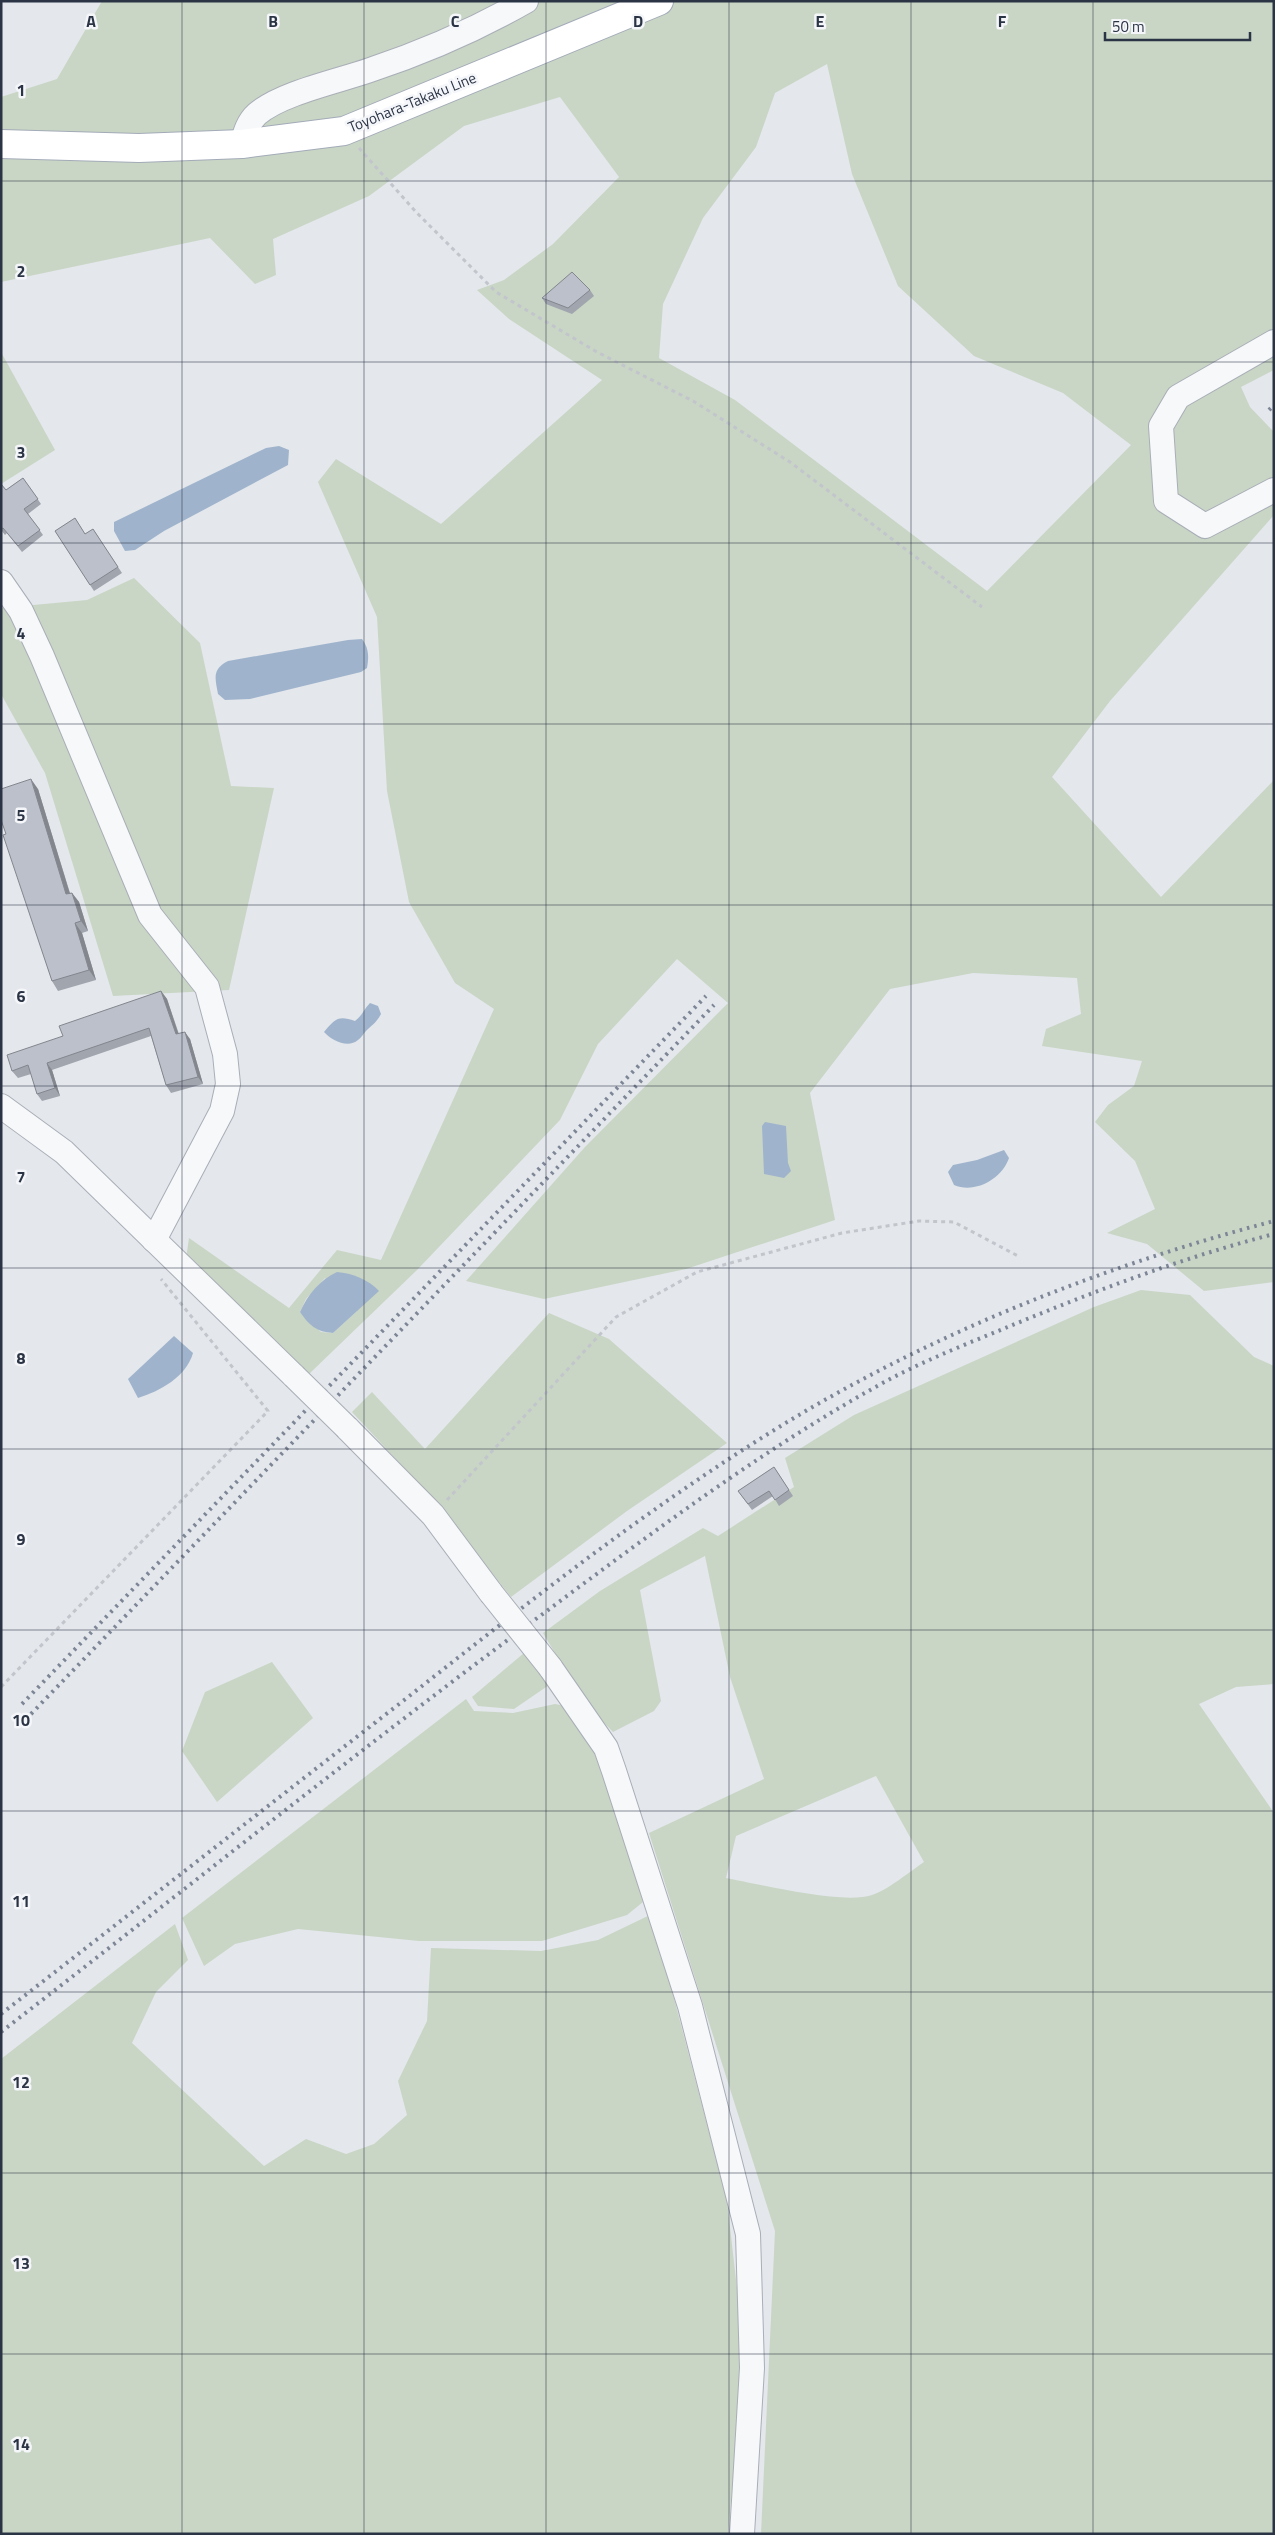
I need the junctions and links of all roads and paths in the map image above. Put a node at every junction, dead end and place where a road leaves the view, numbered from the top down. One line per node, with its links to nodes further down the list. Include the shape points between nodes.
1 (526, 1): 5 (street, via 482,26 273,104 257,114 248,126)
2 (659, 1): 3 (main road, Toyohara-Takaku Line)
3 (344, 131): 5 (main road, Toyohara-Takaku Line); 9 (path, via 416,212 496,292 597,352 694,401 790,462)
4 (1, 144): 5 (main road, Toyohara-Takaku Line, via 139,148)
5 (242, 144)
6 (1274, 342): 7 (street, via 1178,397 1161,426 1166,501 1205,526)
7 (1274, 490)
8 (1, 582): 11 (street, via 20,611 42,656 150,915 206,987 225,1054 228,1084 222,1111)
9 (982, 607)
10 (1, 1106): 11 (street, via 64,1152)
11 (154, 1240): 14 (street, bridge)
12 (1018, 1256): 14 (path, via 954,1222 918,1222 842,1233 697,1272 616,1317)
13 (159, 1276): 15 (path, via 268,1411)
14 (433, 1515): 16 (street, bridge, via 550,1667 606,1748 690,2006 746,2226 752,2368)
15 (1, 1687)
16 (742, 2534)

